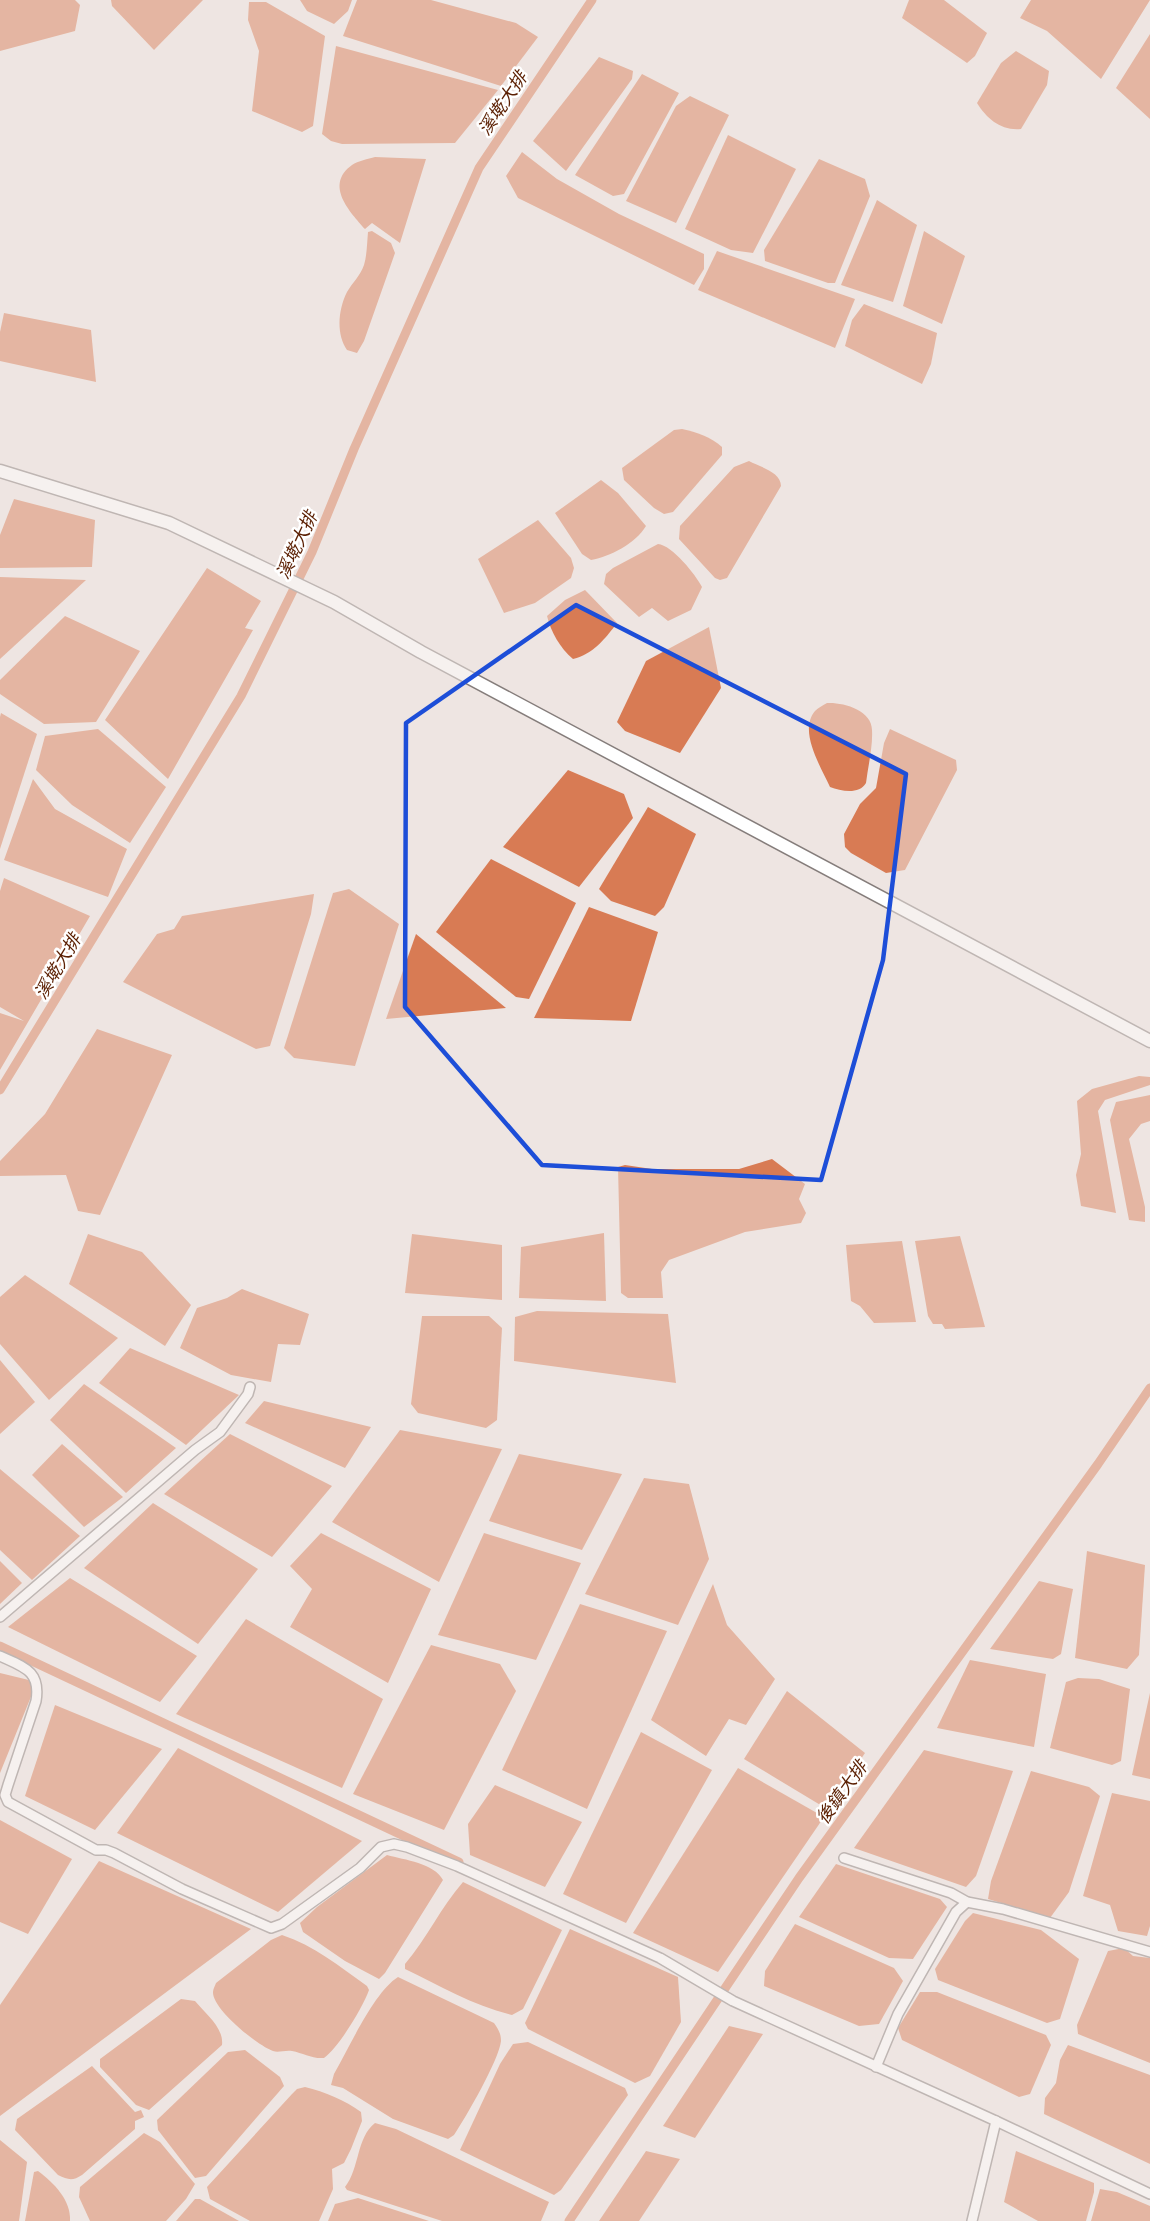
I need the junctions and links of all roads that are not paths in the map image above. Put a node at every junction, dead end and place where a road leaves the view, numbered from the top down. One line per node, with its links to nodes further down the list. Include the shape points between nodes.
1 (0, 471): 2 (main road, via 169,523 296,582)
2 (1150, 1041)
3 (249, 1387): 4 (street, via 248,1394 220,1431)
4 (0, 1617)
5 (0, 1656): 9 (street, via 32,1673 38,1688 5,1795 8,1802 96,1850 114,1852 271,1928 350,1875 381,1847 407,1847 660,1958 733,2001)
6 (844, 1858): 7 (street, via 951,1893)
7 (967, 1902): 8 (street); 9 (street, via 956,1912 912,1987)
8 (1150, 1952)
9 (876, 2067): 10 (street)
10 (996, 2121): 11 (street); 12 (street)
11 (1150, 2194)
12 (972, 2221)

